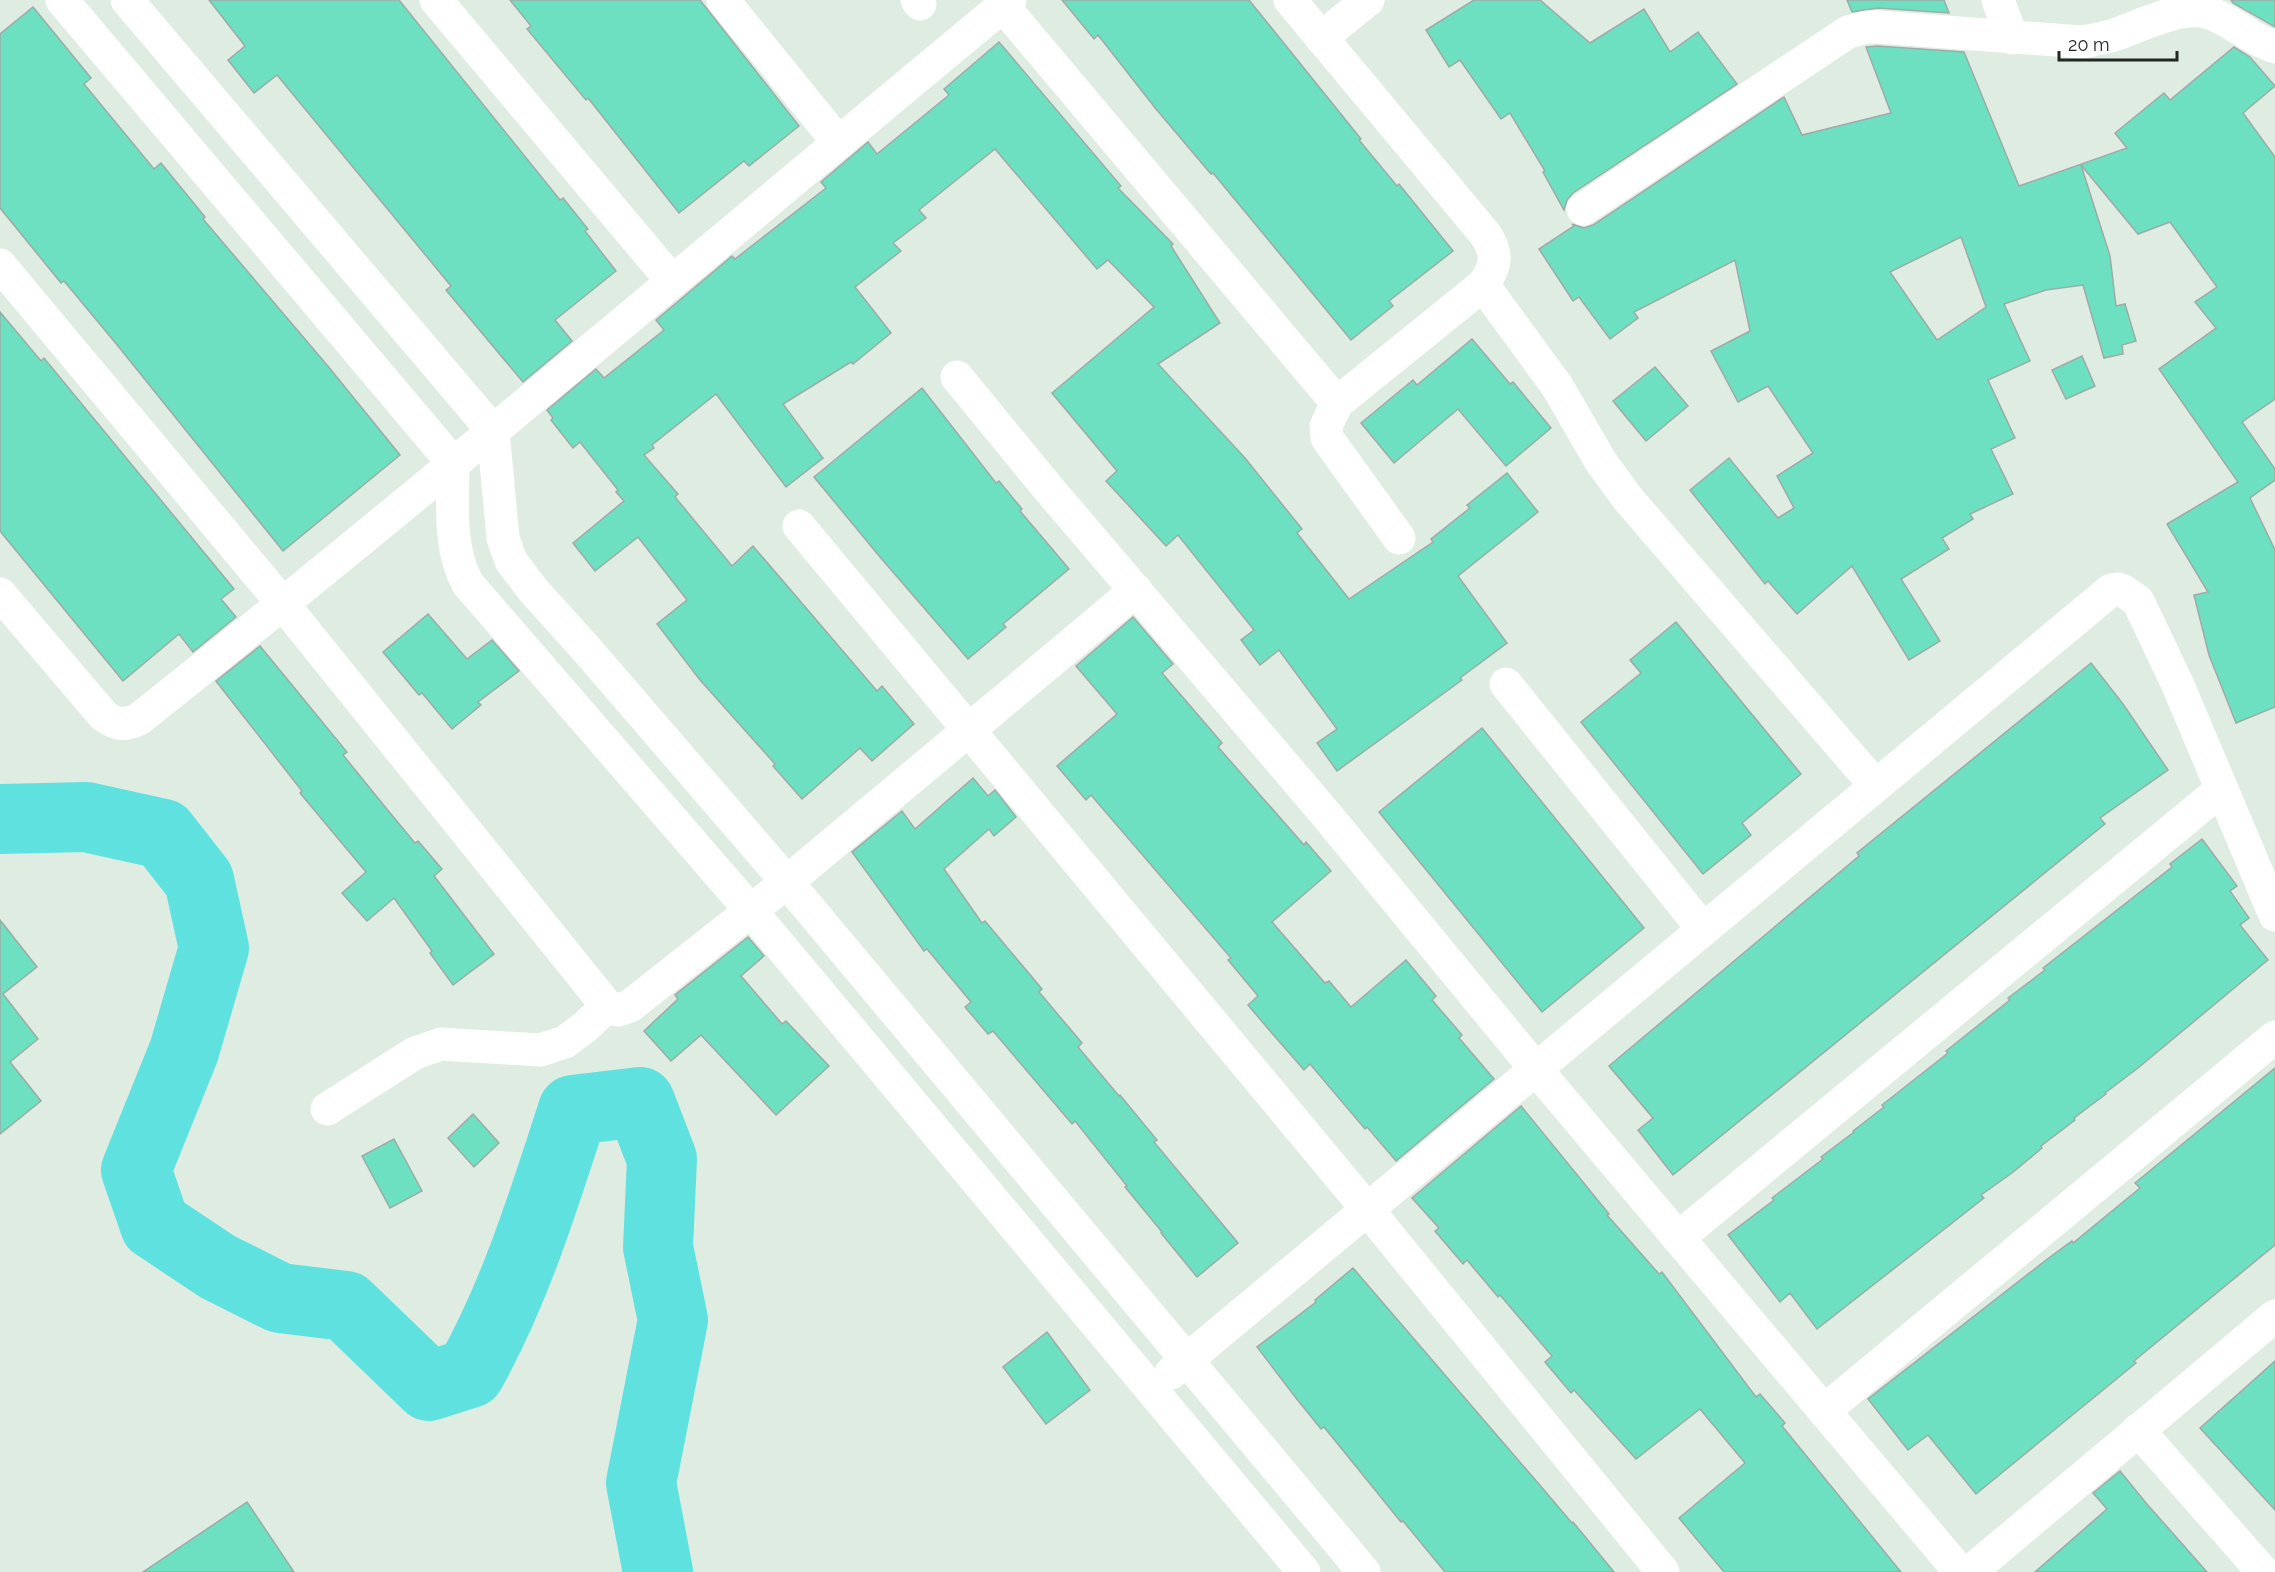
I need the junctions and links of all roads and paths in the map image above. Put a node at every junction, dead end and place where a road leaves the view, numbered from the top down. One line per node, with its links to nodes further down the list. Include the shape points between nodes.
1 (62, 0): 20 (street)
2 (127, 0): 19 (street)
3 (436, 0): 15 (street)
4 (723, 0): 12 (street)
5 (1290, 0): 9 (street)
6 (1368, 0): 9 (street)
7 (1998, 0): 10 (street)
8 (1007, 3): 12 (street); 18 (street)
9 (1322, 38): 16 (street, via 1485,234 1495,259)
10 (2012, 38): 11 (street, via 2082,42 2111,36 2158,18 2201,10); 13 (street, via 1878,27 1848,32)
11 (2275, 47)
12 (838, 142): 15 (street)
13 (1583, 209)
14 (0, 265): 25 (street)
15 (672, 281): 19 (street)
16 (1483, 285): 18 (street); 28 (street, via 1557,386 1601,462 1629,500)
17 (957, 377): 23 (street)
18 (1336, 403): 22 (street, via 1326,426 1327,438)
19 (493, 431): 20 (street); 30 (street, via 500,518 511,561)
20 (453, 463): 25 (street); 31 (street, via 458,560 468,584)
21 (799, 526): 27 (street)
22 (1399, 538)
23 (1136, 590): 27 (street); 36 (street)
24 (0, 594): 25 (street, via 104,716 116,724 139,719)
25 (283, 604): 34 (street)
26 (1506, 684): 33 (street)
27 (968, 730): 30 (street); 38 (street)
28 (1875, 785): 29 (street, via 2105,593 2118,589 2138,601); 33 (street)
29 (2222, 789): 32 (street); 39 (street)
30 (787, 882): 31 (street); 41 (street)
31 (751, 911): 34 (street, via 630,1006 618,1010); 42 (street)
32 (2275, 915)
33 (1703, 929): 36 (street)
34 (607, 1006): 37 (street, via 565,1042 540,1050 441,1044 415,1053)
35 (2275, 1037): 43 (street)
36 (1535, 1068): 38 (street); 39 (street)
37 (327, 1109)
38 (1367, 1209): 41 (street); 47 (street)
39 (1678, 1238): 43 (street)
40 (2275, 1316): 44 (street)
41 (1186, 1360): 42 (street); 46 (street)
42 (1151, 1390): 45 (street)
43 (1824, 1412): 48 (street)
44 (2138, 1430): 49 (street); 50 (street)
45 (1304, 1572)
46 (1364, 1572)
47 (1663, 1572)
48 (1960, 1572)
49 (1970, 1572)
50 (2263, 1572)

